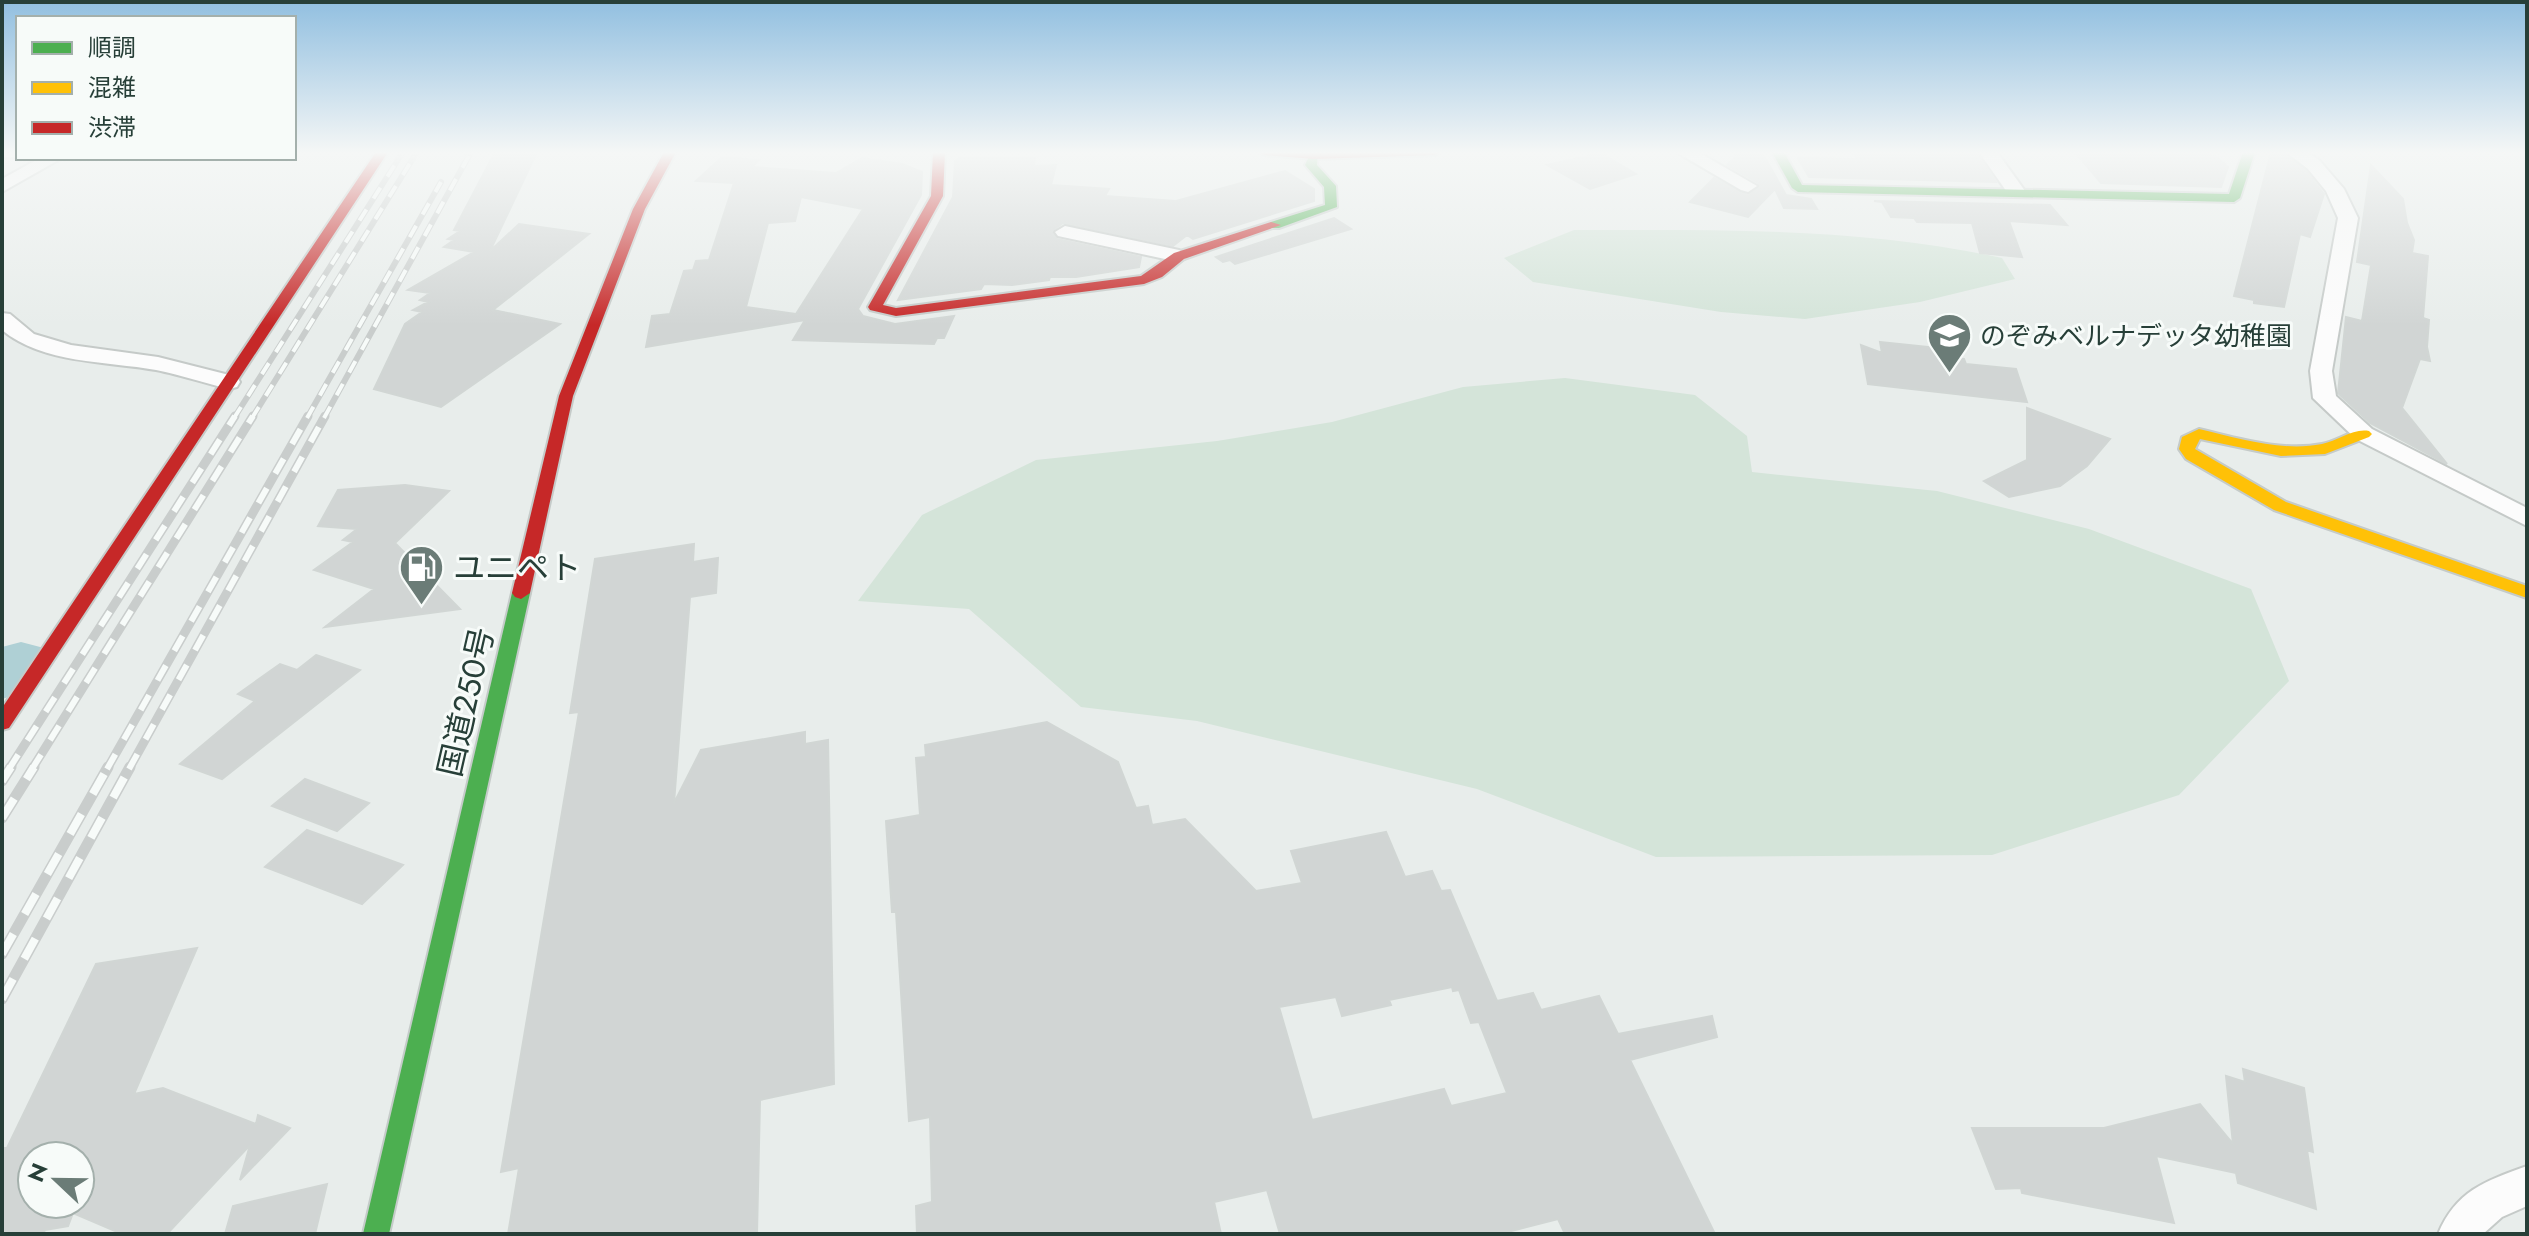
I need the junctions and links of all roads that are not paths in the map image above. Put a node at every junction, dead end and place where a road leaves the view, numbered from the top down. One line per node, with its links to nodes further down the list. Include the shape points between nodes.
1 (344, 210): 9 (main road)
2 (639, 210): 15 (main road, 国道250号, via 566,396)
3 (929, 210): 7 (main road, via 875,307 896,312 1126,284 1157,274)
4 (1323, 210): 7 (main road)
5 (2344, 210): 10 (street, via 2348,218 2321,371 2325,398)
6 (1065, 232): 7 (street)
7 (1179, 256)
8 (2, 319): 9 (street, via 26,339 69,351 158,364)
9 (229, 382): 13 (main road)
10 (2364, 434): 11 (street); 12 (main road, via 2325,449 2281,451 2199,434 2190,437 2187,449 2280,506)
11 (2527, 518)
12 (2527, 592)
13 (2, 723)
14 (2527, 1186): 16 (street, via 2494,1197)
15 (376, 1234)
16 (2459, 1234)

